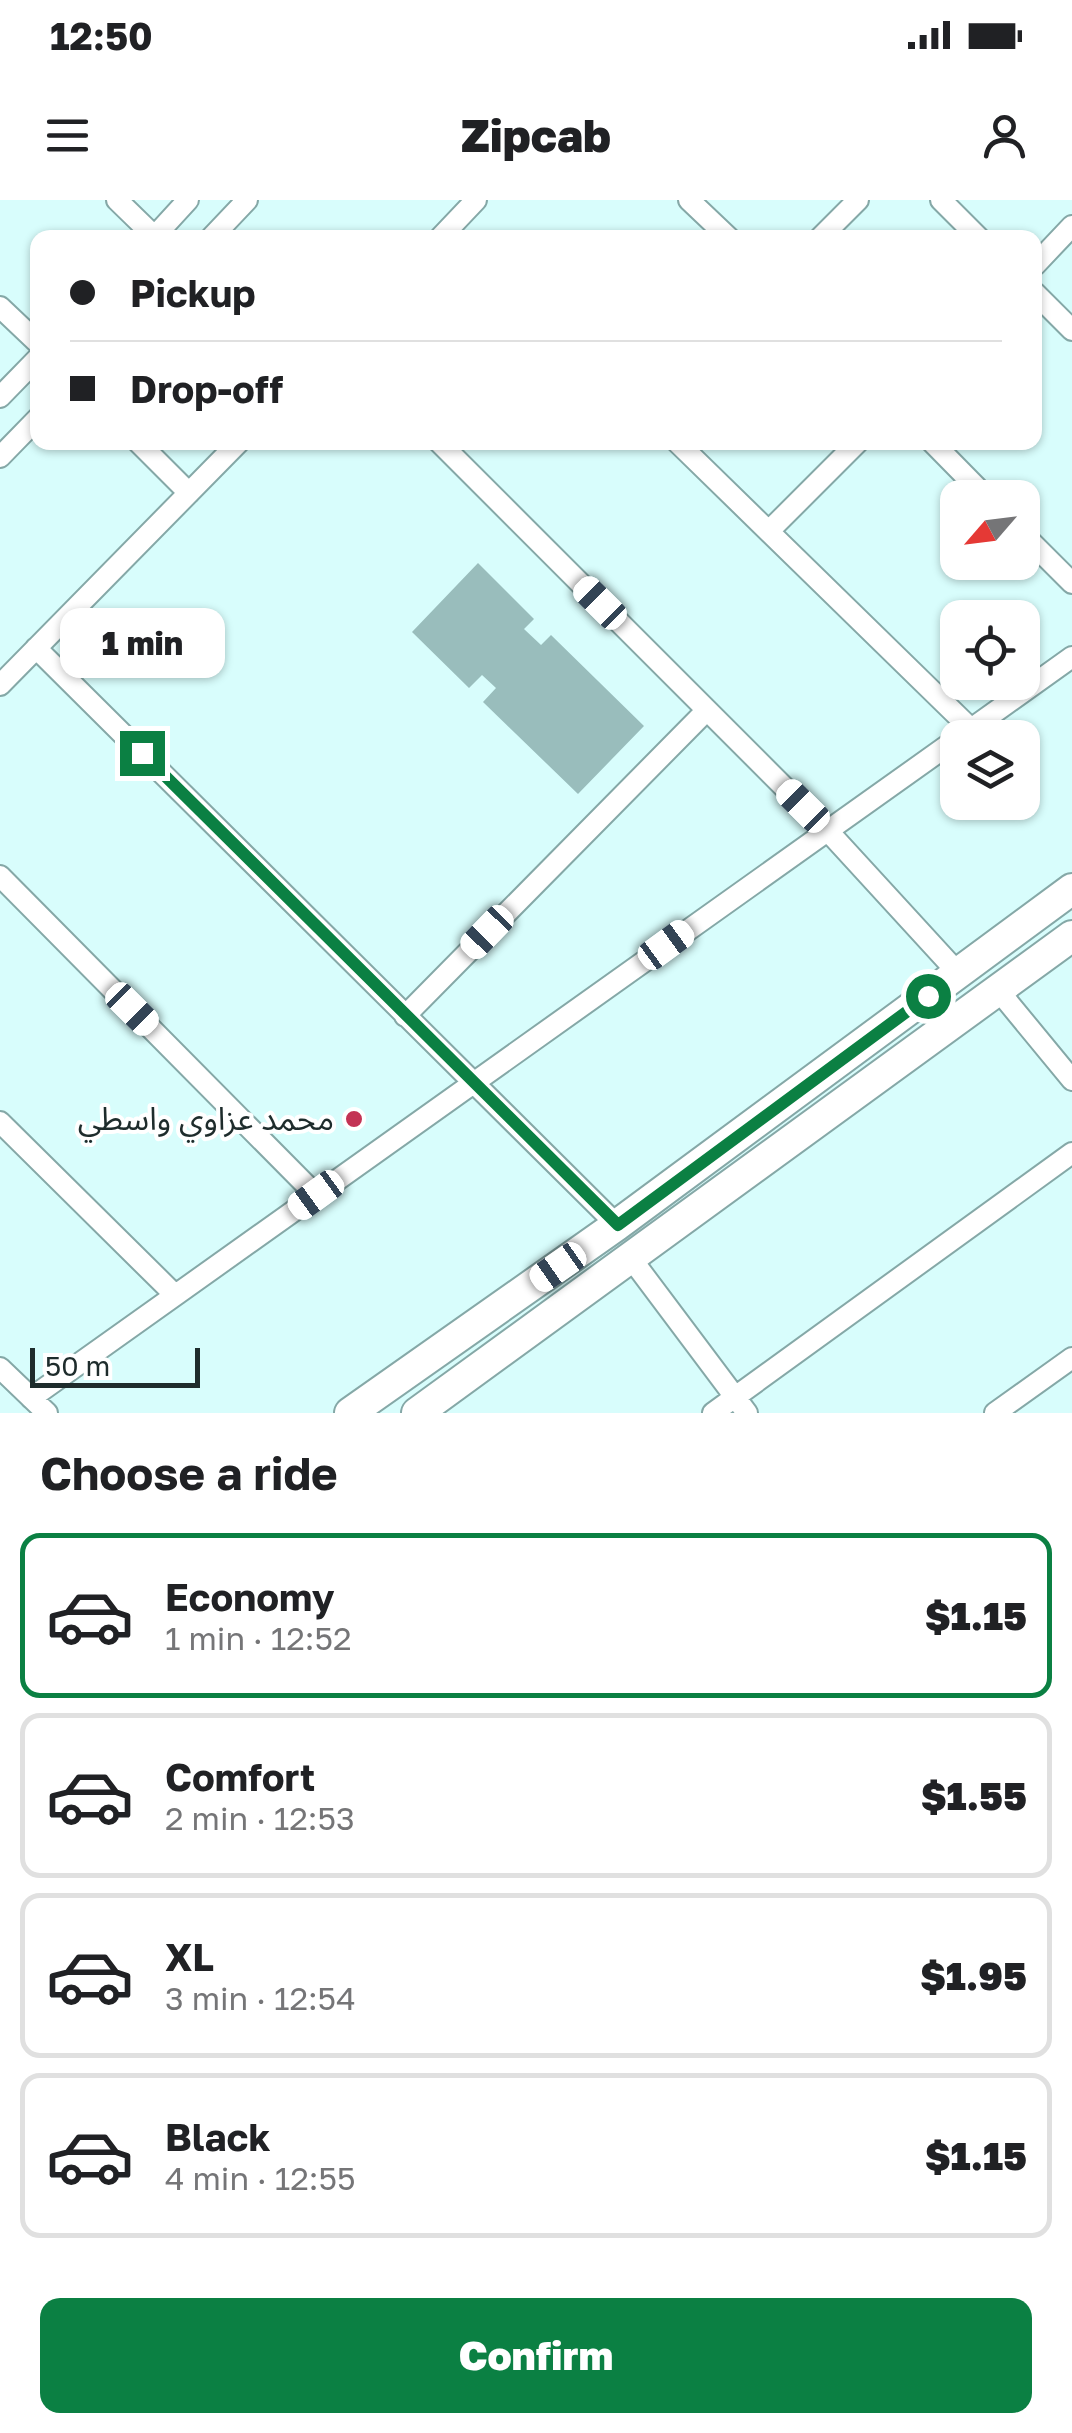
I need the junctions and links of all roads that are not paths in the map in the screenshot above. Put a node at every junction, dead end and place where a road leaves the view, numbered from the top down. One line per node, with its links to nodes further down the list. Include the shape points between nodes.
1 (117, 200): 9 (street)
2 (188, 200): 10 (street)
3 (246, 200): 11 (street)
4 (476, 200): 12 (street)
5 (690, 200): 13 (street)
6 (858, 200): 14 (street)
7 (940, 200): 15 (street)
8 (1072, 226): 16 (street)
9 (148, 230)
10 (161, 230)
11 (218, 230)
12 (455, 230)
13 (721, 230)
14 (828, 230)
15 (971, 230)
16 (1042, 258)
17 (1042, 300): 19 (street)
18 (0, 307): 20 (street)
19 (1072, 330)
20 (30, 335)
21 (30, 366): 22 (street)
22 (0, 397)
23 (30, 426): 30 (street)
24 (146, 450): 32 (street)
25 (231, 450): 32 (street)
26 (447, 450): 39 (street)
27 (685, 450): 33 (street)
28 (850, 450): 33 (street)
29 (940, 450): 31 (street)
30 (0, 457)
31 (969, 480)
32 (189, 494): 36 (street)
33 (769, 531): 40 (street)
34 (1040, 551): 35 (street)
35 (1072, 583)
36 (36, 648): 38 (street); 49 (street)
37 (1072, 657): 41 (street)
38 (0, 685)
39 (707, 710): 43 (street); 49 (street)
40 (948, 720)
41 (983, 720)
42 (940, 750): 43 (street)
43 (827, 830): 47 (street); 51 (street)
44 (0, 876): 54 (street)
45 (1072, 889): 47 (street)
46 (1072, 936): 48 (street)
47 (958, 974): 48 (street); 55 (street)
48 (990, 996): 50 (street); 56 (street)
49 (405, 1016): 51 (street)
50 (1072, 1080)
51 (473, 1083): 54 (street); 55 (street)
52 (0, 1122): 57 (street)
53 (1072, 1153): 61 (street)
54 (316, 1195): 57 (street)
55 (618, 1225): 63 (street)
56 (630, 1258): 61 (street); 64 (street)
57 (175, 1295): 60 (street)
58 (1072, 1358): 66 (street)
59 (0, 1368): 60 (street)
60 (31, 1398): 62 (street)
61 (742, 1404): 65 (street)
62 (47, 1413)
63 (350, 1413)
64 (417, 1413)
65 (713, 1413)
66 (995, 1413)

